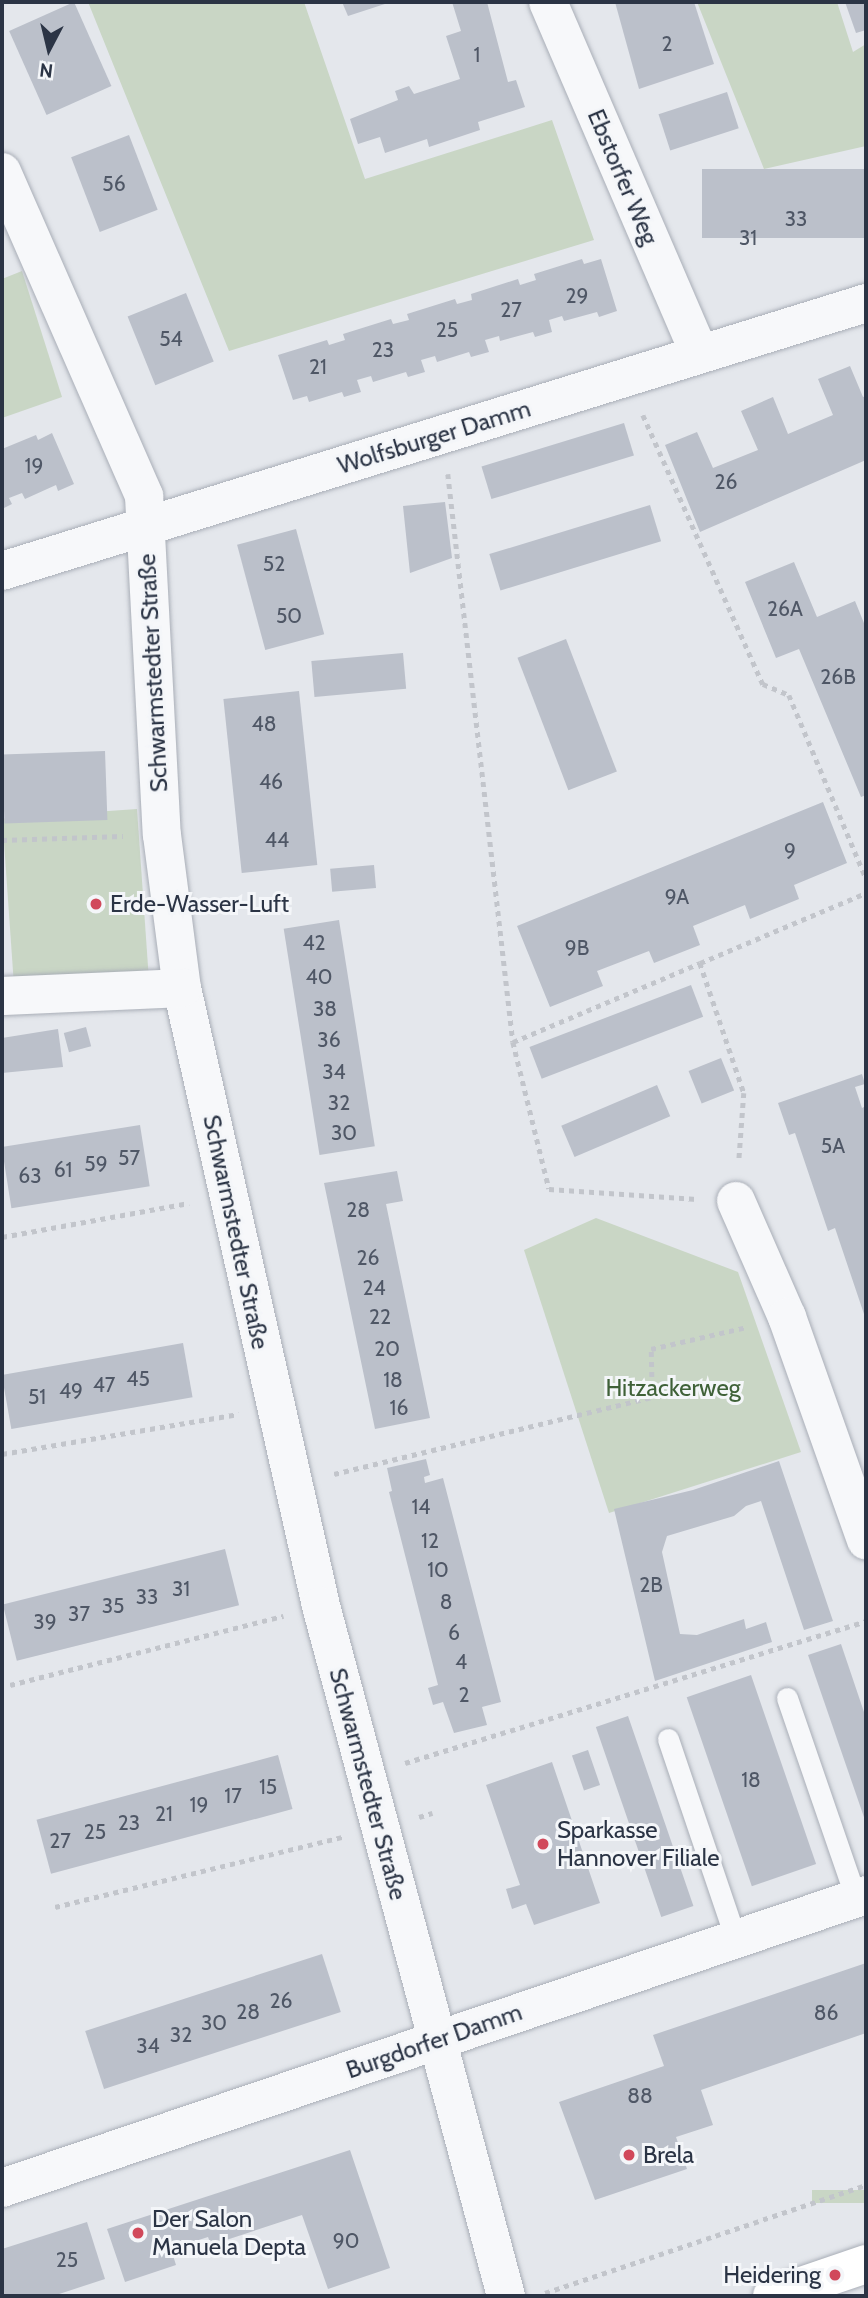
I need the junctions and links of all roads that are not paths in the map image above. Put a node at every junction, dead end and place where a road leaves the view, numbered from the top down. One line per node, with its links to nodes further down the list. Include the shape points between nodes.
1 (548, 2): 4 (street, Ebstorfer Weg)
2 (2, 172): 5 (street, Schwarmstedter Straße, via 144,496)
3 (866, 303): 4 (street, Wolfsburger Damm)
4 (699, 352): 5 (street, Wolfsburger Damm, via 627,379)
5 (145, 524): 6 (street, Wolfsburger Damm); 7 (street, Schwarmstedter Straße, via 162,835)
6 (2, 571)
7 (182, 988): 8 (street); 15 (street, Schwarmstedter Straße, via 321,1606)
8 (2, 996)
9 (736, 1201): 10 (street, via 788,1317)
10 (866, 1541)
11 (787, 1698): 13 (lane)
12 (668, 1739): 14 (lane)
13 (861, 1896): 14 (street, Burgdorfer Damm)
14 (735, 1937): 15 (street, Burgdorfer Damm)
15 (436, 2041): 16 (street, Burgdorfer Damm); 18 (street, Schwarmstedter Straße)
16 (2, 2188)
17 (866, 2264): 19 (street)
18 (506, 2296)
19 (772, 2296)

